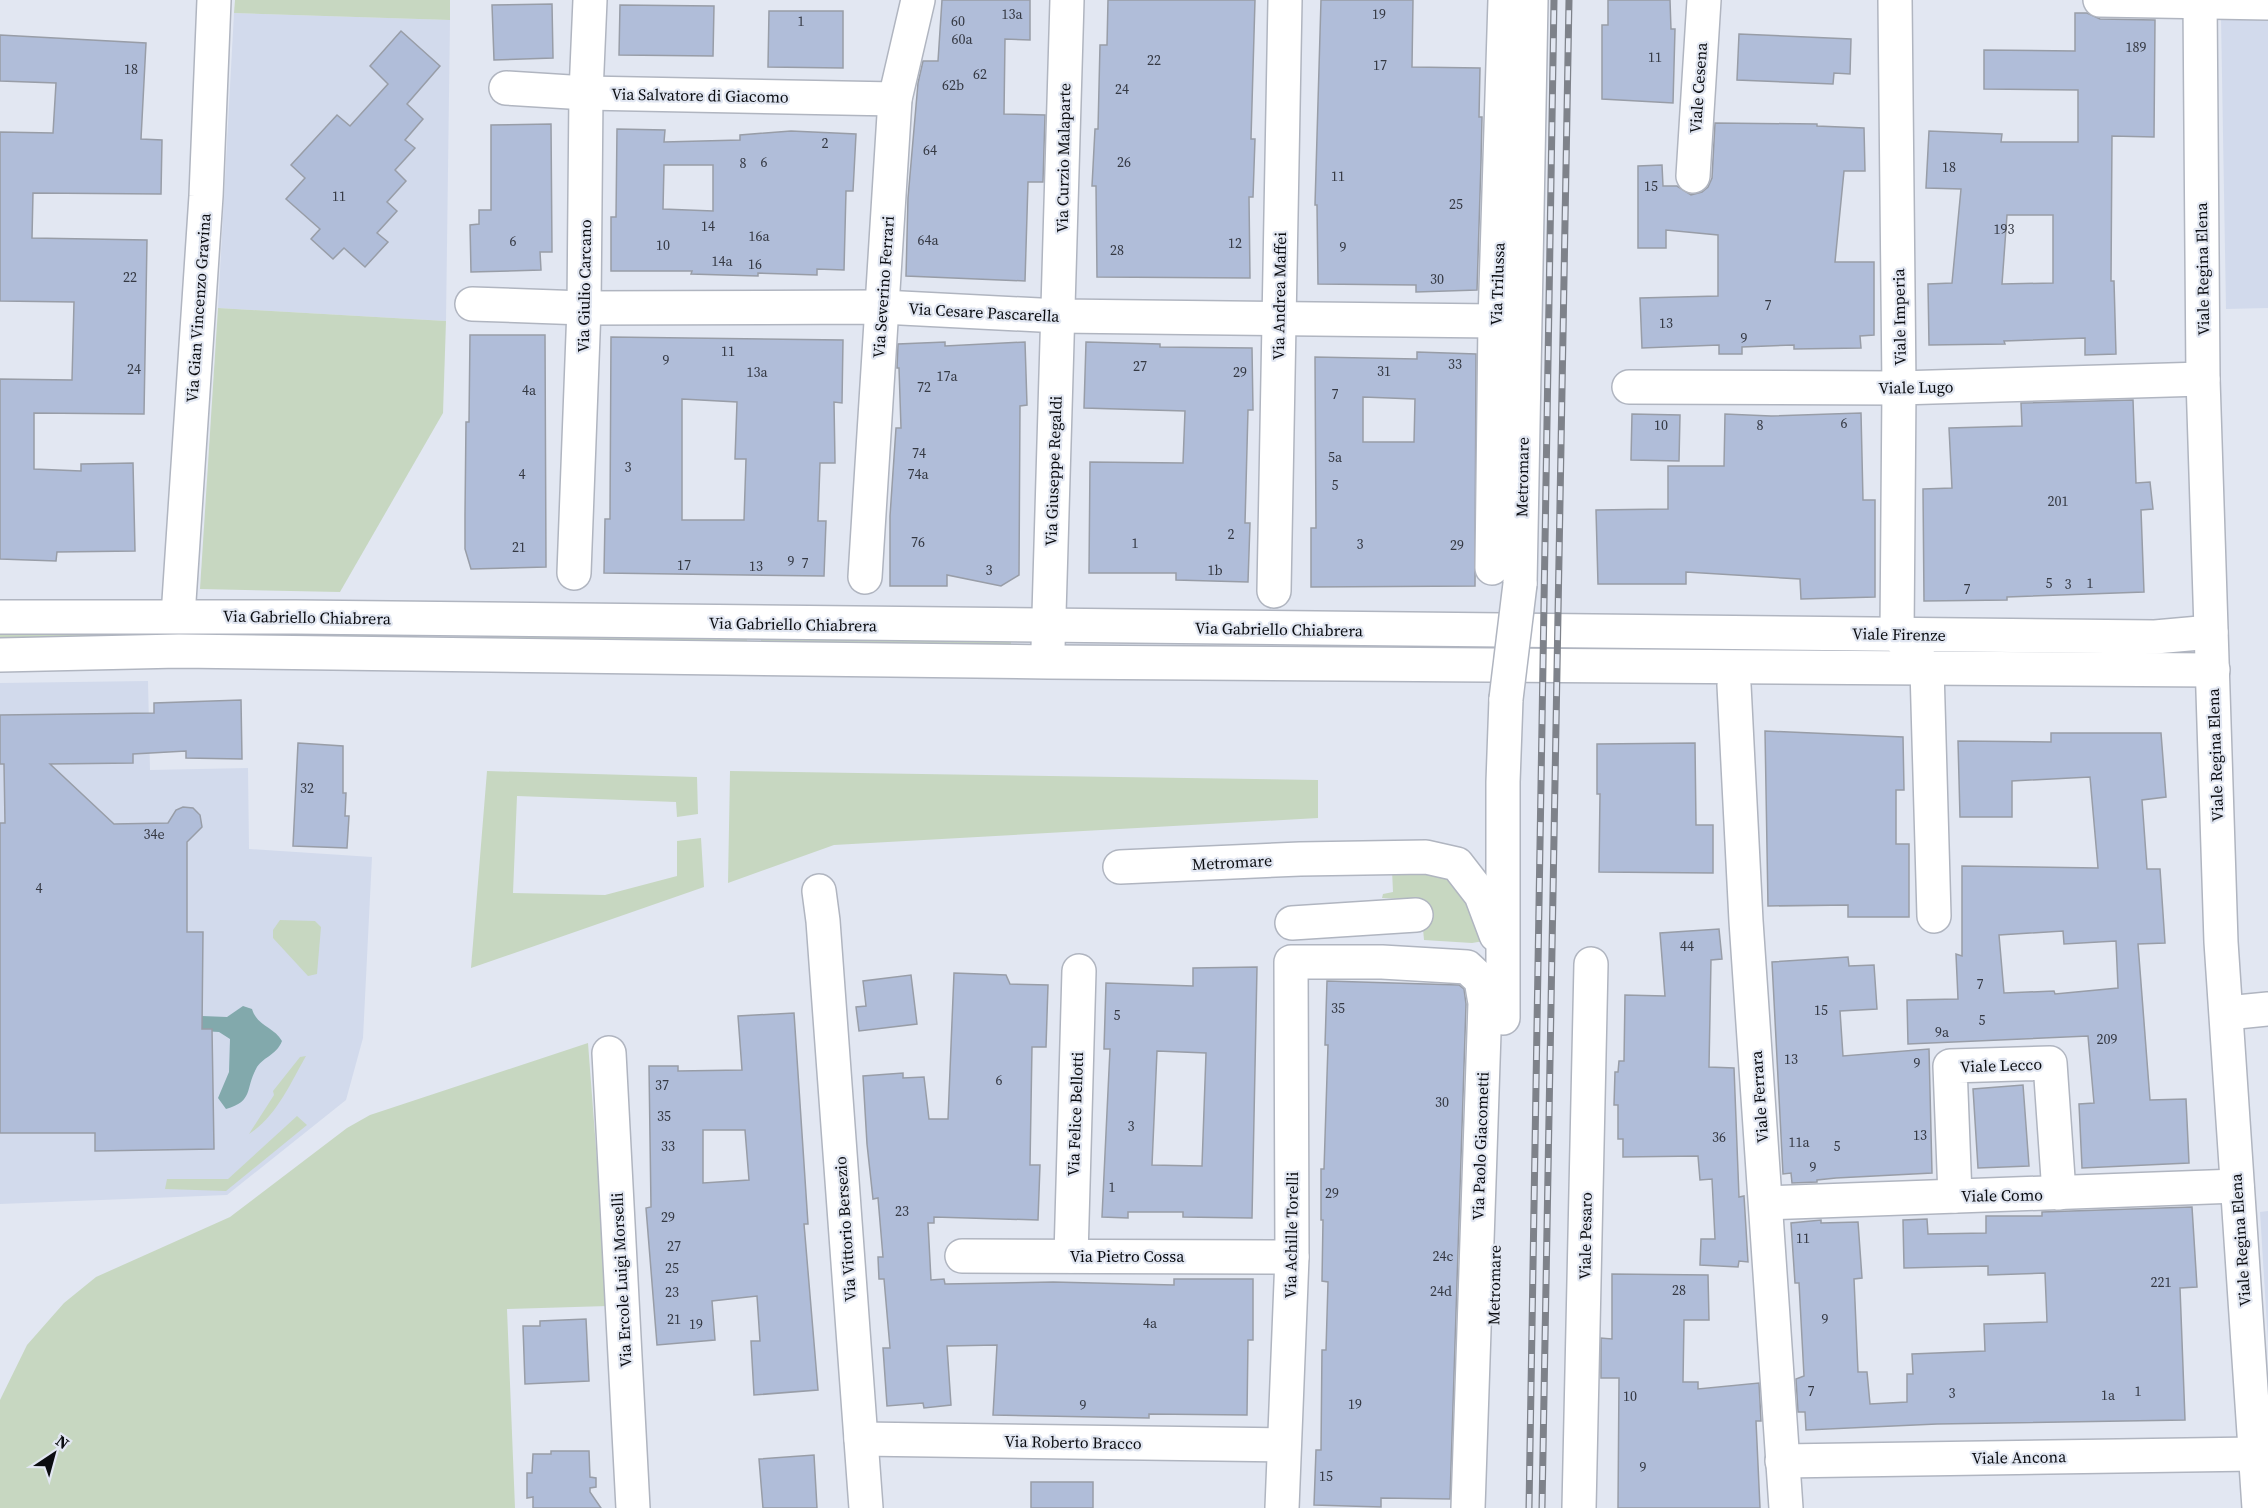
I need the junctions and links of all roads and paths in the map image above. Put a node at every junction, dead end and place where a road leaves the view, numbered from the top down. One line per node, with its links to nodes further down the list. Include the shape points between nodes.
1 (213, 0): 30 (street, Via Gian Vincenzo Gravina, via 206,196)
2 (590, 0): 14 (street, Via Giulio Carcano)
3 (918, 0): 15 (street, Via Severino Ferrari)
4 (1067, 0): 20 (street, Via Curzio Malaparte)
5 (1285, 0): 21 (street, Via Andrea Maffei)
6 (1505, 0): 22 (street, Via Trilussa)
7 (1531, 0): 50 (street, Metromare, bridge, via 1520,584 1506,699)
8 (1704, 0): 16 (street, Viale Cesena)
9 (1895, 0): 25 (street, Viale Imperia)
10 (2100, 0): 11 (street)
11 (2200, 1): 12 (street); 23 (street, Viale Regina Elena)
12 (2268, 3)
13 (506, 88): 14 (street, Via Salvatore di Giacomo)
14 (586, 93): 15 (street, Via Salvatore di Giacomo); 19 (street, Via Giulio Carcano)
15 (895, 99): 18 (street, Via Severino Ferrari)
16 (1693, 176)
17 (472, 304): 19 (street, Via Cesare Pascarella)
18 (882, 307): 19 (street, Via Cesare Pascarella); 20 (street, Via Cesare Pascarella); 28 (street, Via Severino Ferrari)
19 (584, 308): 27 (street, Via Giulio Carcano)
20 (1059, 316): 21 (street, Via Cesare Pascarella); 33 (street, Via Giuseppe Regaldi)
21 (1279, 318): 22 (street, Via Cesare Pascarella); 29 (street, Via Andrea Maffei)
22 (1495, 321): 26 (street, Via Trilussa)
23 (2203, 379): 25 (street, Viale Lugo); 35 (street, Viale Regina Elena)
24 (1629, 387): 25 (street, Viale Lugo)
25 (1899, 388): 36 (street, Viale Imperia)
26 (1492, 568)
27 (574, 573)
28 (864, 577)
29 (1274, 591)
30 (178, 616): 31 (street, Via Gabriello Chiabrera); 32 (street, Via Gabriello Chiabrera)
31 (0, 617)
32 (456, 619): 33 (street, Via Gabriello Chiabrera); 38 (street)
33 (1048, 627): 34 (street, Via Gabriello Chiabrera); 39 (street, Via Giuseppe Regaldi)
34 (1586, 632): 36 (street, Viale Firenze)
35 (2211, 632): 36 (street, Viale Firenze, via 2155,637); 42 (street, Viale Regina Elena)
36 (1897, 634): 41 (street)
37 (0, 655): 38 (street, Via Gabriello Chiabrera, via 178,651)
38 (456, 656): 39 (street, Via Gabriello Chiabrera)
39 (1048, 662): 40 (street, Via Gabriello Chiabrera)
40 (1585, 666): 41 (street, Viale Firenze)
41 (1927, 669): 42 (street, Viale Firenze); 48 (street)
42 (2213, 670): 56 (street, Viale Regina Elena, via 2221,942)
43 (1734, 685): 61 (street, Viale Ferrara, via 1746,921)
44 (1120, 867): 50 (street, Metromare, via 1426,857 1457,864 1481,895)
45 (819, 891): 65 (street, Via Vittorio Bersezio)
46 (1382, 915): 47 (street); 49 (street); 52 (street)
47 (1416, 915)
48 (1934, 916)
49 (1292, 923)
50 (1503, 953): 73 (street, Metromare)
51 (1291, 962): 52 (street, Via Paolo Giacometti); 64 (street, Via Achille Torelli)
52 (1382, 962): 72 (street, Via Paolo Giacometti, via 1467,967 1481,980 1485,1004)
53 (1591, 964): 74 (street, Viale Pesaro)
54 (1079, 971): 63 (street, Via Felice Bellotti)
55 (2268, 1009): 56 (street)
56 (2227, 1013): 58 (street, Viale Regina Elena)
57 (609, 1053): 69 (street, Via Ercole Luigi Morselli)
58 (2237, 1186): 59 (street, Viale Como); 67 (street, Viale Regina Elena)
59 (2059, 1194): 60 (street, Viale Como); 60 (street, Viale Lecco, via 2050,1063 1950,1066)
60 (1955, 1196): 61 (street, Viale Como)
61 (1767, 1203): 68 (street, Viale Ferrara)
62 (962, 1256): 63 (street, Via Pietro Cossa)
63 (1071, 1256): 64 (street, Via Pietro Cossa)
64 (1292, 1257): 66 (street, Via Achille Torelli)
65 (861, 1439): 66 (street, Via Roberto Bracco); 70 (street, Via Vittorio Bersezio)
66 (1284, 1445): 71 (street, Via Achille Torelli)
67 (2255, 1454): 68 (street, Viale Ancona); 76 (street, Viale Regina Elena)
68 (1782, 1461): 75 (street, Viale Ferrara)
69 (633, 1508)
70 (866, 1508)
71 (1282, 1508)
72 (1468, 1508)
73 (1490, 1508)
74 (1579, 1508)
75 (1786, 1508)
76 (2259, 1508)

